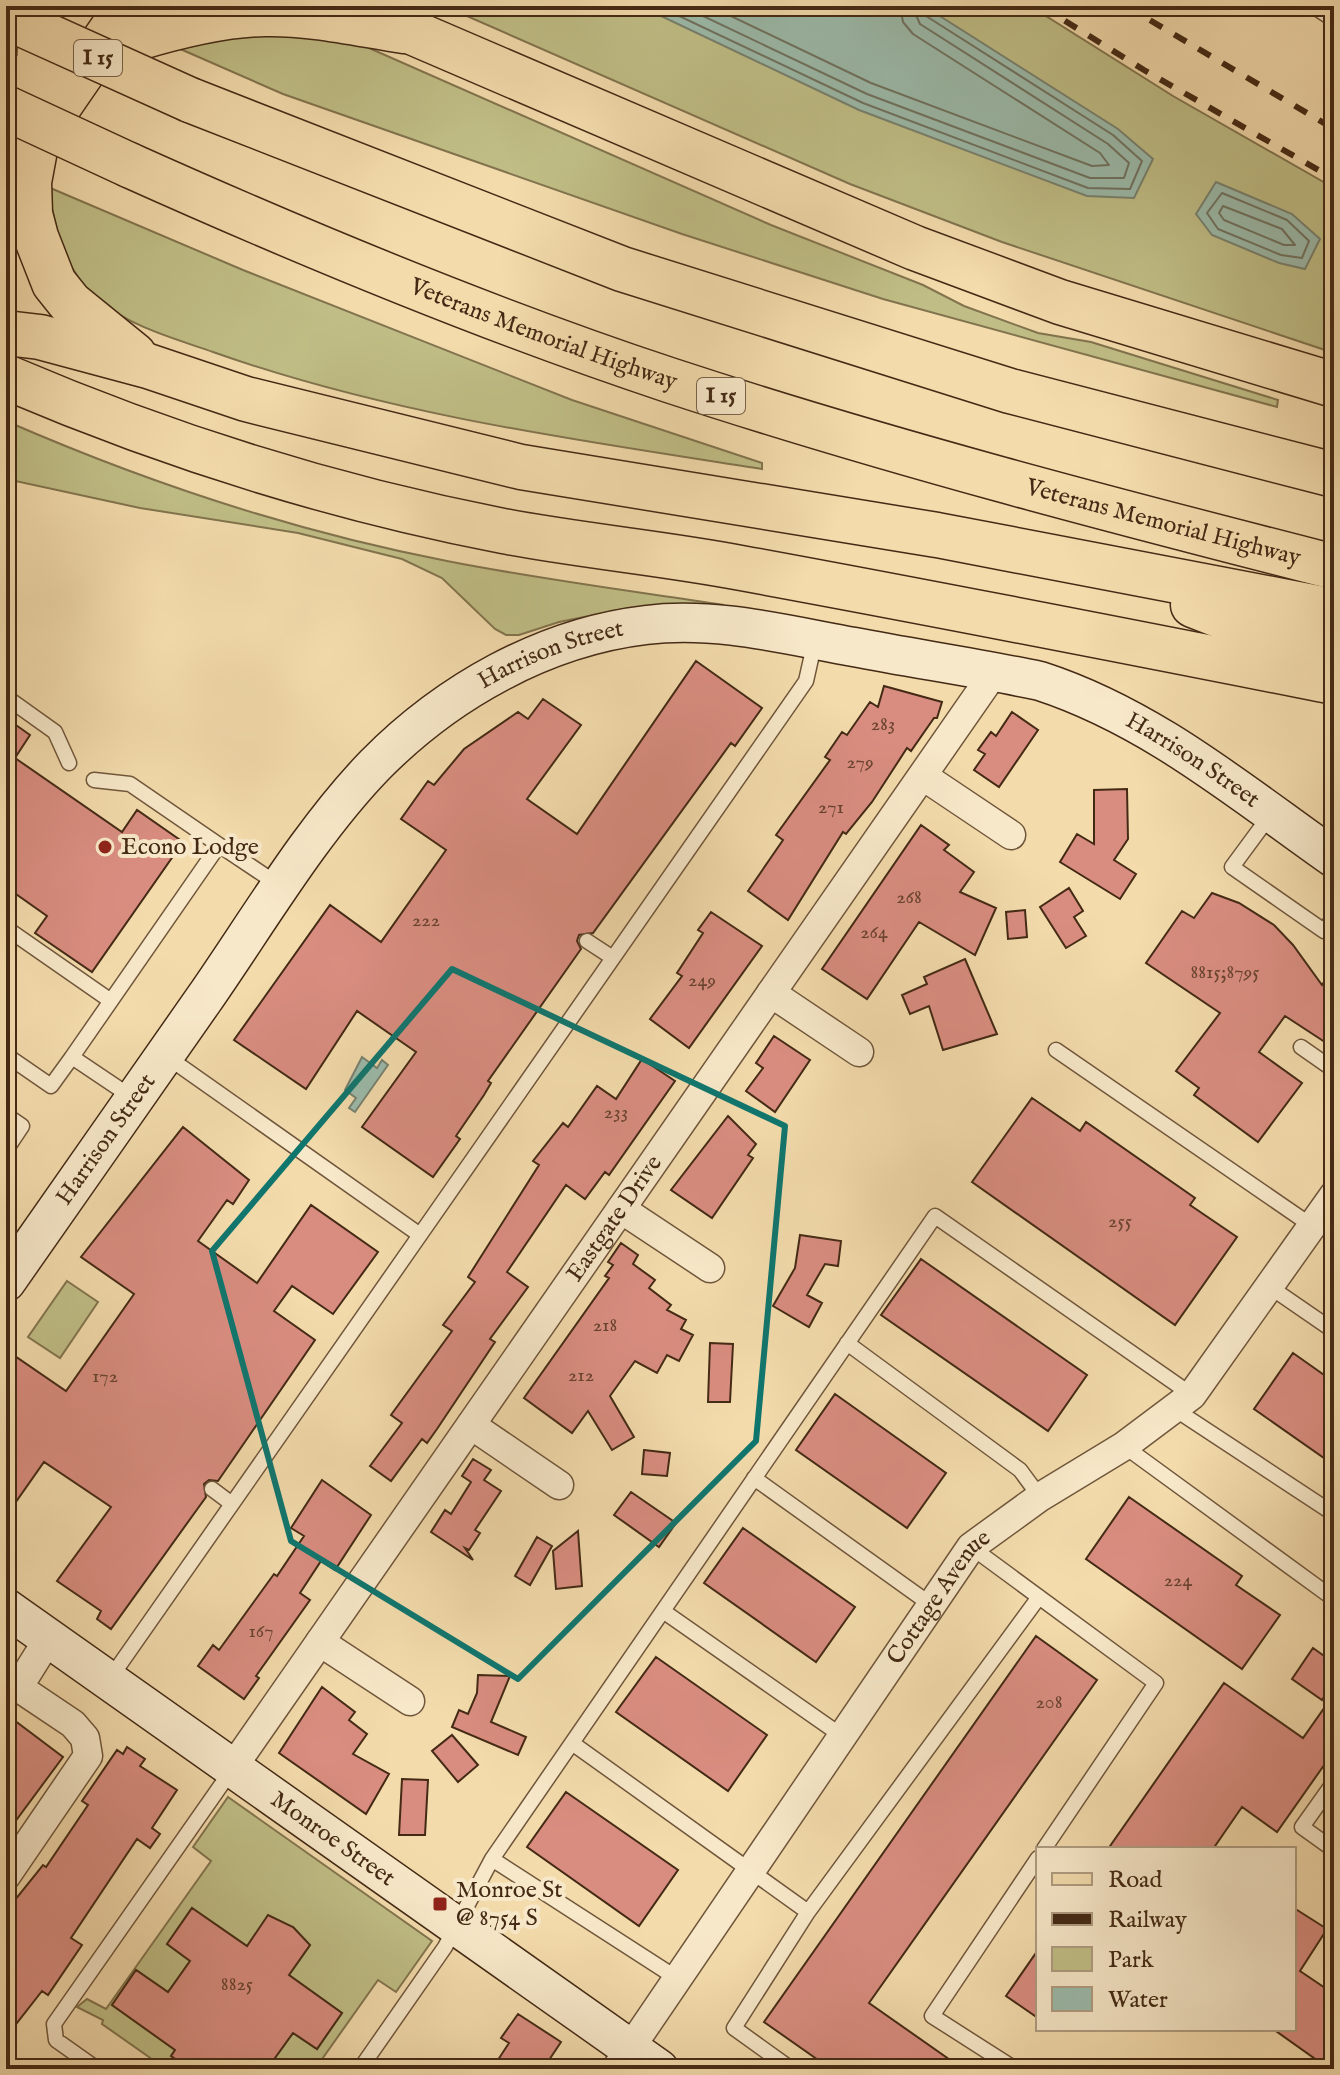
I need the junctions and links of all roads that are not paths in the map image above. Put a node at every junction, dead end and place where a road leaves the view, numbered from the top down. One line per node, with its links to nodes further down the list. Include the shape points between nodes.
1 (128, 6): 7 (main road)
2 (373, 6): 6 (main road)
3 (1313, 6): 5 (lane)
4 (35, 12): 8 (main road); 16 (main road, I 15, bridge, via 190,100 622,269 1010,391)
5 (1334, 20)
6 (414, 33): 7 (main road, via 264,14 226,17); 15 (main road, via 915,248 1060,302)
7 (97, 51): 8 (main road); 10 (main road)
8 (17, 74): 10 (main road)
9 (6, 108): 18 (main road, Veterans Memorial Highway / I 15, bridge, via 269,228 667,379 976,474)
10 (37, 139): 11 (main road); 13 (main road, via 30,214 54,283 90,322)
11 (6, 183)
12 (6, 333): 13 (main road)
13 (148, 366): 17 (main road, via 246,399 521,467)
14 (17, 381): 23 (main road, via 254,468 431,515 572,544 715,563 932,603)
15 (1334, 385)
16 (1334, 475)
17 (1091, 563): 19 (main road); 21 (main road, via 1239,623)
18 (1334, 567)
19 (1334, 611)
20 (816, 640): 22 (street, Harrison Street); 32 (street, Harrison Street, via 703,624 648,624 538,653 428,718 375,766); 36 (lane, via 806,681)
21 (1334, 644)
22 (995, 671): 26 (street, Eastgate Drive); 28 (street, Harrison Street, via 1085,696 1126,715)
23 (1334, 682)
24 (6, 697): 25 (lane, via 55,732)
25 (69, 763)
26 (923, 776): 29 (street); 37 (street, Eastgate Drive)
27 (94, 780): 30 (lane, via 130,784)
28 (1271, 814): 31 (street, Harrison Street); 33 (lane, via 1232,867 1324,931)
29 (1011, 835)
30 (219, 845): 32 (lane); 38 (lane)
31 (1334, 858)
32 (282, 887): 43 (street, Harrison Street)
33 (1334, 917)
34 (6, 928): 38 (lane)
35 (587, 941): 36 (lane)
36 (613, 958): 52 (lane)
37 (771, 993): 41 (street); 50 (street, Eastgate Drive)
38 (111, 1001): 44 (lane)
39 (1301, 1047): 45 (lane)
40 (1056, 1050): 51 (lane)
41 (859, 1052)
42 (6, 1055): 44 (lane, via 51,1086)
43 (165, 1055): 46 (street, Harrison Street); 52 (lane)
44 (72, 1057): 46 (lane)
45 (1334, 1070)
46 (134, 1099): 54 (street, Harrison Street)
47 (6, 1115): 48 (lane, via 22,1126)
48 (6, 1150)
49 (1334, 1195): 51 (street, Cottage Avenue)
50 (621, 1209): 53 (street); 59 (street, Eastgate Drive)
51 (1312, 1226): 55 (street, Cottage Avenue)
52 (420, 1235): 65 (lane)
53 (710, 1268)
54 (6, 1282)
55 (1270, 1287): 56 (lane); 58 (street, Cottage Avenue)
56 (1334, 1331)
57 (847, 1343): 58 (lane, via 935,1216); 61 (lane); 64 (lane, via 1020,1470)
58 (1184, 1403): 60 (street, Cottage Avenue); 66 (lane)
59 (471, 1425): 62 (street); 74 (street, Eastgate Drive)
60 (1124, 1446): 64 (street, Cottage Avenue); 69 (lane)
61 (754, 1478): 70 (lane); 72 (lane)
62 (559, 1485)
63 (212, 1489): 65 (lane)
64 (1040, 1497): 67 (street, Cottage Avenue)
65 (232, 1504): 75 (lane)
66 (1334, 1514)
67 (971, 1547): 68 (lane); 70 (street, Cottage Avenue)
68 (1039, 1597): 82 (lane, via 1156,1683); 88 (lane)
69 (1334, 1599)
70 (930, 1604): 78 (street, Cottage Avenue)
71 (6, 1608): 73 (street, Monroe Street)
72 (663, 1611): 78 (lane); 79 (lane)
73 (49, 1638): 75 (street, Monroe Street); 76 (street)
74 (320, 1642): 77 (street); 80 (street, Eastgate Drive)
75 (109, 1680): 80 (street, Monroe Street)
76 (12, 1683): 87 (street, via 73,1724 85,1738 88,1756)
77 (410, 1701)
78 (842, 1736): 86 (street, Cottage Avenue)
79 (572, 1743): 84 (lane); 86 (lane)
80 (233, 1767): 89 (street, Monroe Street); 92 (lane, via 54,2024 56,2040)
81 (1334, 1782): 83 (lane, via 1302,1827)
82 (1045, 1847)
83 (1334, 1850)
84 (492, 1859): 89 (lane); 90 (lane)
85 (1036, 1861): 95 (lane, via 932,2016)
86 (751, 1871): 88 (lane); 90 (street, Cottage Avenue)
87 (6, 1876)
88 (808, 1912): 94 (lane, via 734,2028)
89 (455, 1924): 91 (street, Monroe Street); 93 (lane, via 445,1947)
90 (678, 1979): 91 (street, Cottage Avenue)
91 (635, 2062)
92 (97, 2069)
93 (360, 2069)
94 (791, 2069)
95 (1015, 2069)

